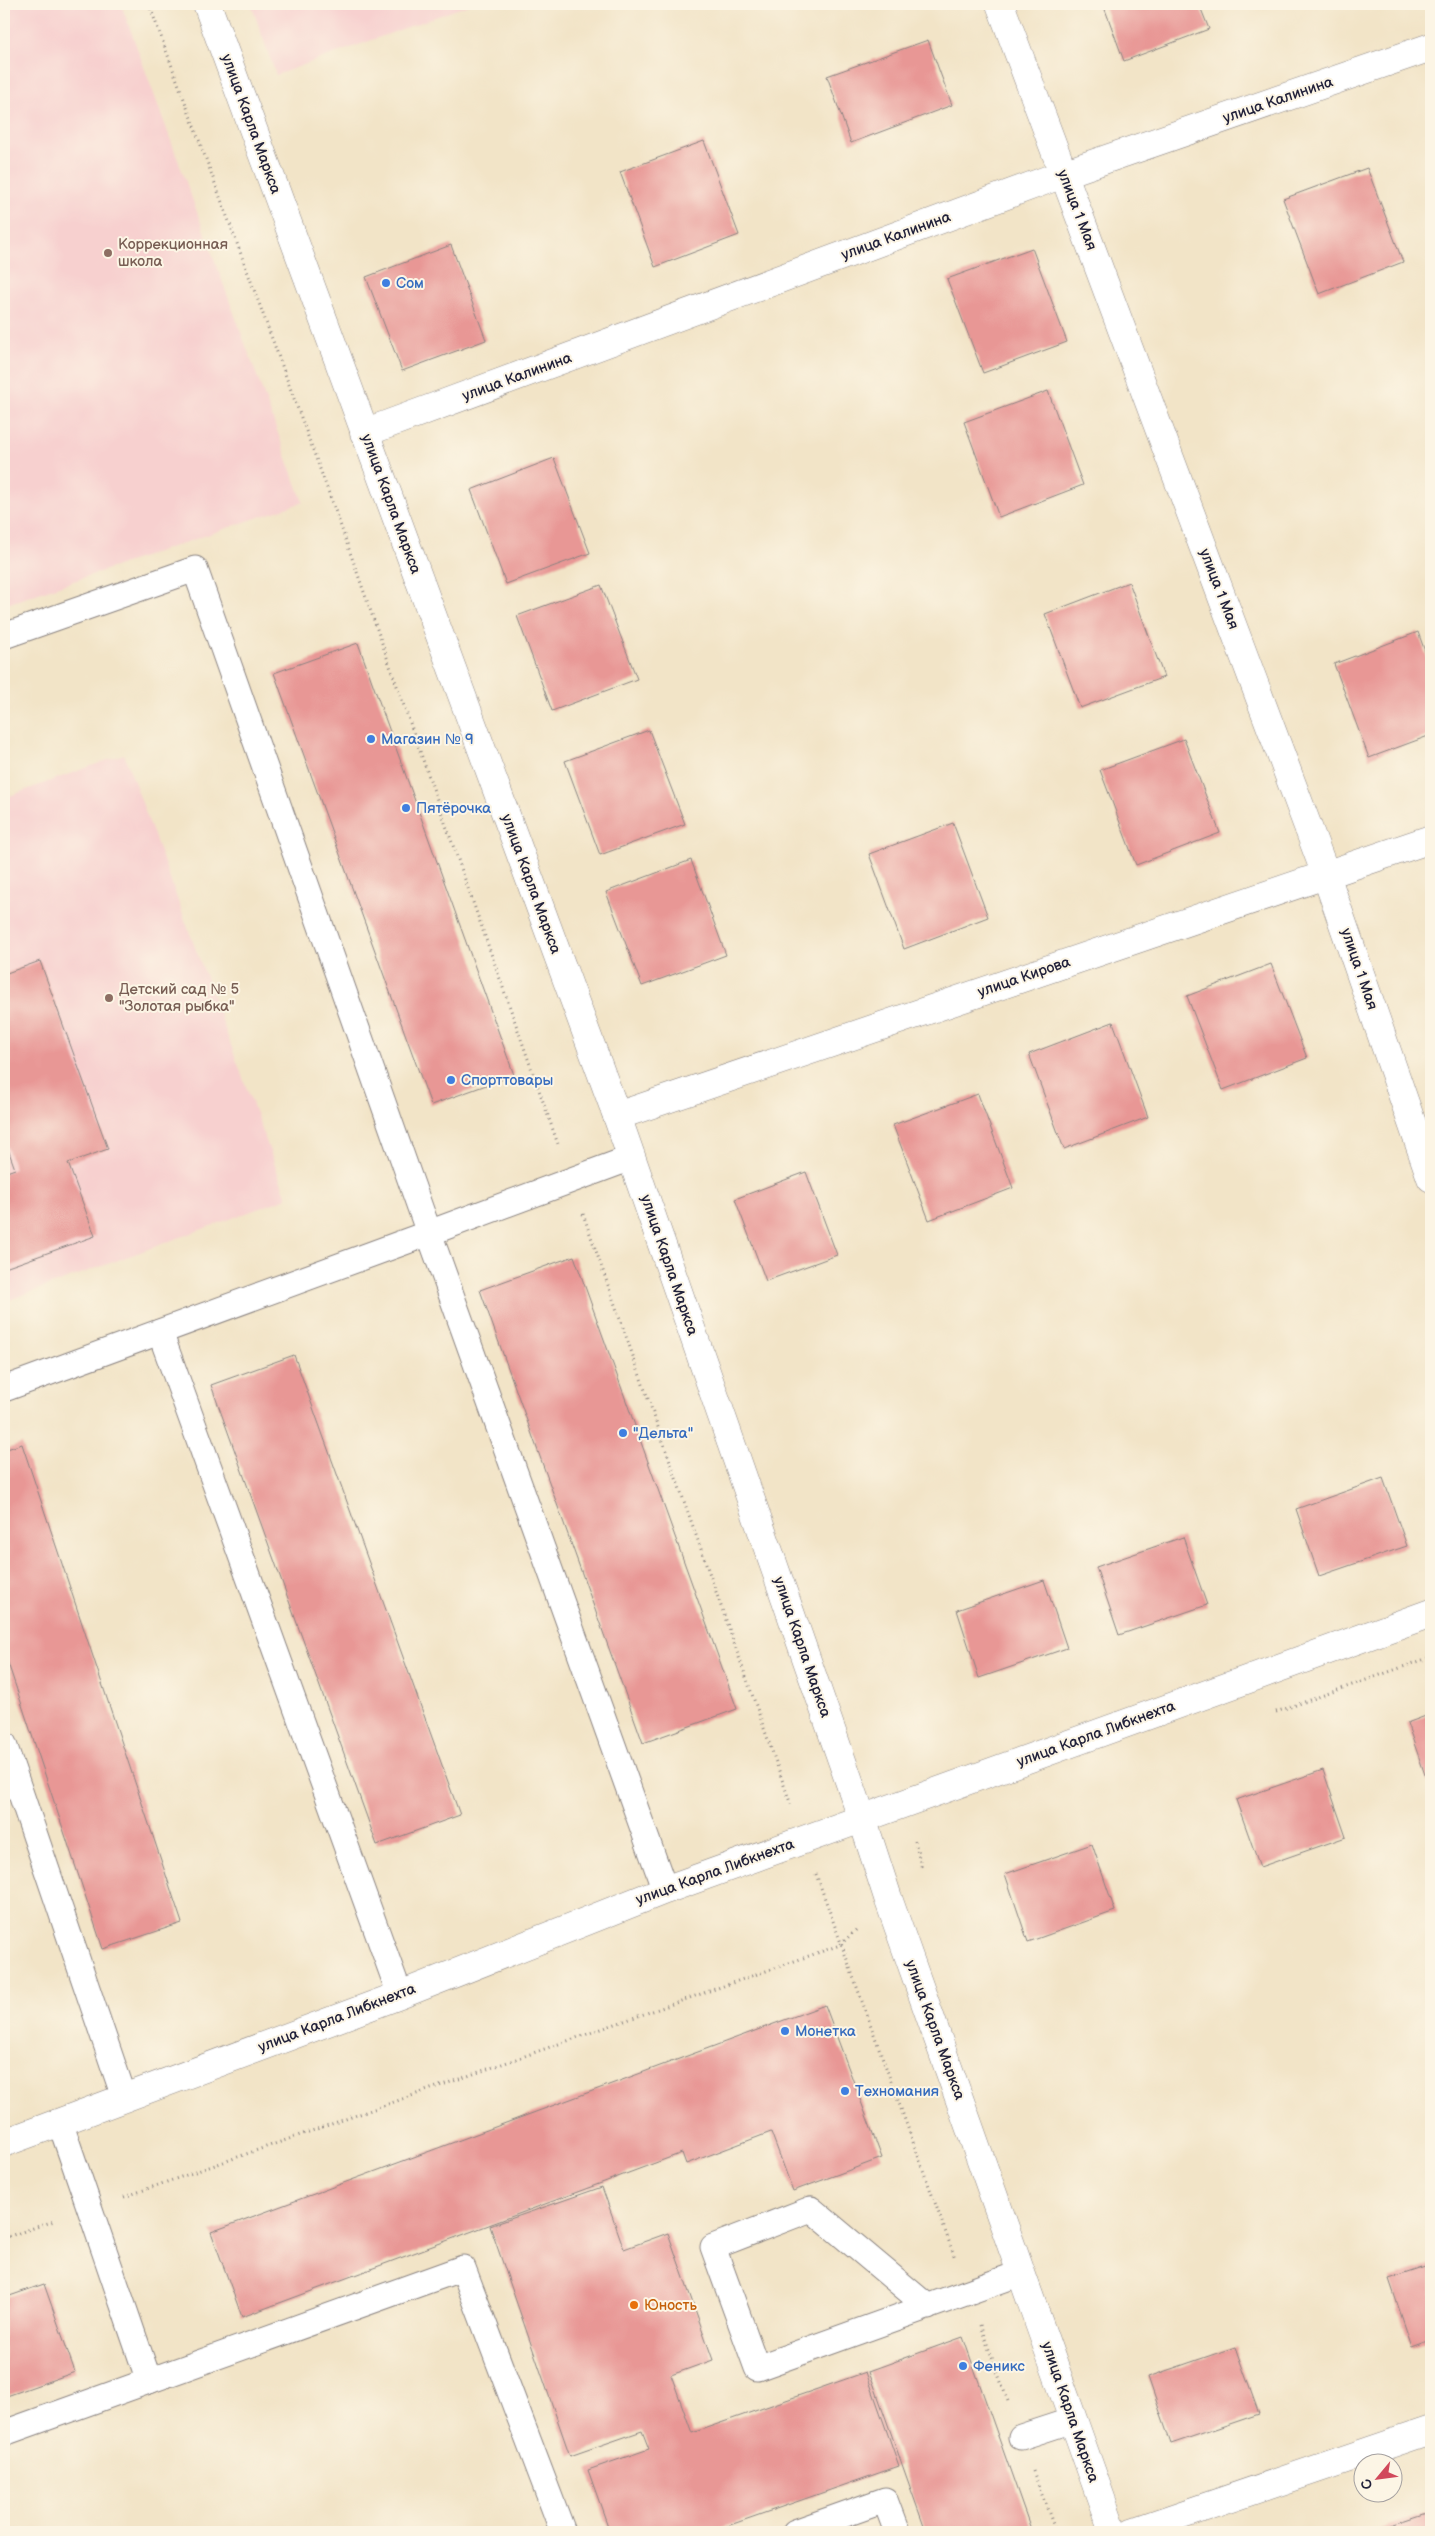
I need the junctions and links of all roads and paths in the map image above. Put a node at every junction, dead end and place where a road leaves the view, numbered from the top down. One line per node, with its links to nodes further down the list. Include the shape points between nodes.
1 (150, 4): 13 (path, via 338,518)
2 (207, 4): 6 (street, улица Карла Маркса)
3 (1000, 4): 5 (street, улица 1 Мая)
4 (1431, 47): 5 (street, улица Калинина)
5 (1063, 174): 6 (street, улица Калинина); 9 (street, улица 1 Мая)
6 (364, 433): 10 (street, улица Карла Маркса)
7 (4, 636): 14 (lane, via 195,569)
8 (1431, 839): 9 (street, улица Кирова)
9 (1326, 875): 10 (street, улица Кирова); 12 (street, улица 1 Мая)
10 (617, 1116): 11 (street, улица Карла Маркса)
11 (631, 1158): 13 (lane); 21 (street, улица Карла Маркса)
12 (1431, 1178)
13 (571, 1180): 14 (lane); 23 (path)
14 (429, 1233): 15 (lane); 24 (lane)
15 (160, 1332): 16 (lane); 27 (lane)
16 (4, 1389)
17 (1431, 1613): 21 (street, улица Карла Либкнехта)
18 (1431, 1657): 19 (path)
19 (1271, 1714)
20 (4, 1744): 28 (lane)
21 (862, 1818): 23 (street, улица Карла Либкнехта); 25 (street, улица Карла Маркса)
22 (923, 1838): 25 (path, via 914,1841 920,1866)
23 (804, 1839): 24 (street, улица Карла Либкнехта); 26 (path)
24 (665, 1890): 27 (street, улица Карла Либкнехта)
25 (888, 1898): 26 (path); 33 (street, улица Карла Маркса)
26 (840, 1945): 31 (path); 34 (path)
27 (400, 1994): 28 (street, улица Карла Либкнехта)
28 (124, 2097): 29 (street, улица Карла Либкнехта)
29 (60, 2122): 30 (street, улица Карла Либкнехта); 31 (lane)
30 (4, 2143)
31 (90, 2209): 32 (path); 36 (lane)
32 (4, 2238)
33 (1021, 2272): 34 (lane); 37 (street, улица Карла Маркса)
34 (968, 2292): 35 (lane); 40 (path)
35 (928, 2307): 35 (lane, via 757,2368 713,2247 810,2209)
36 (149, 2381): 39 (lane); 41 (lane, via 463,2268)
37 (1073, 2420): 40 (lane); 45 (street, улица Карла Маркса)
38 (1431, 2430): 46 (street)
39 (4, 2433)
40 (1021, 2437): 44 (path)
41 (562, 2532)
42 (795, 2532): 43 (lane, via 885,2500)
43 (897, 2532)
44 (1056, 2532)
45 (1113, 2532)
46 (1132, 2532)

